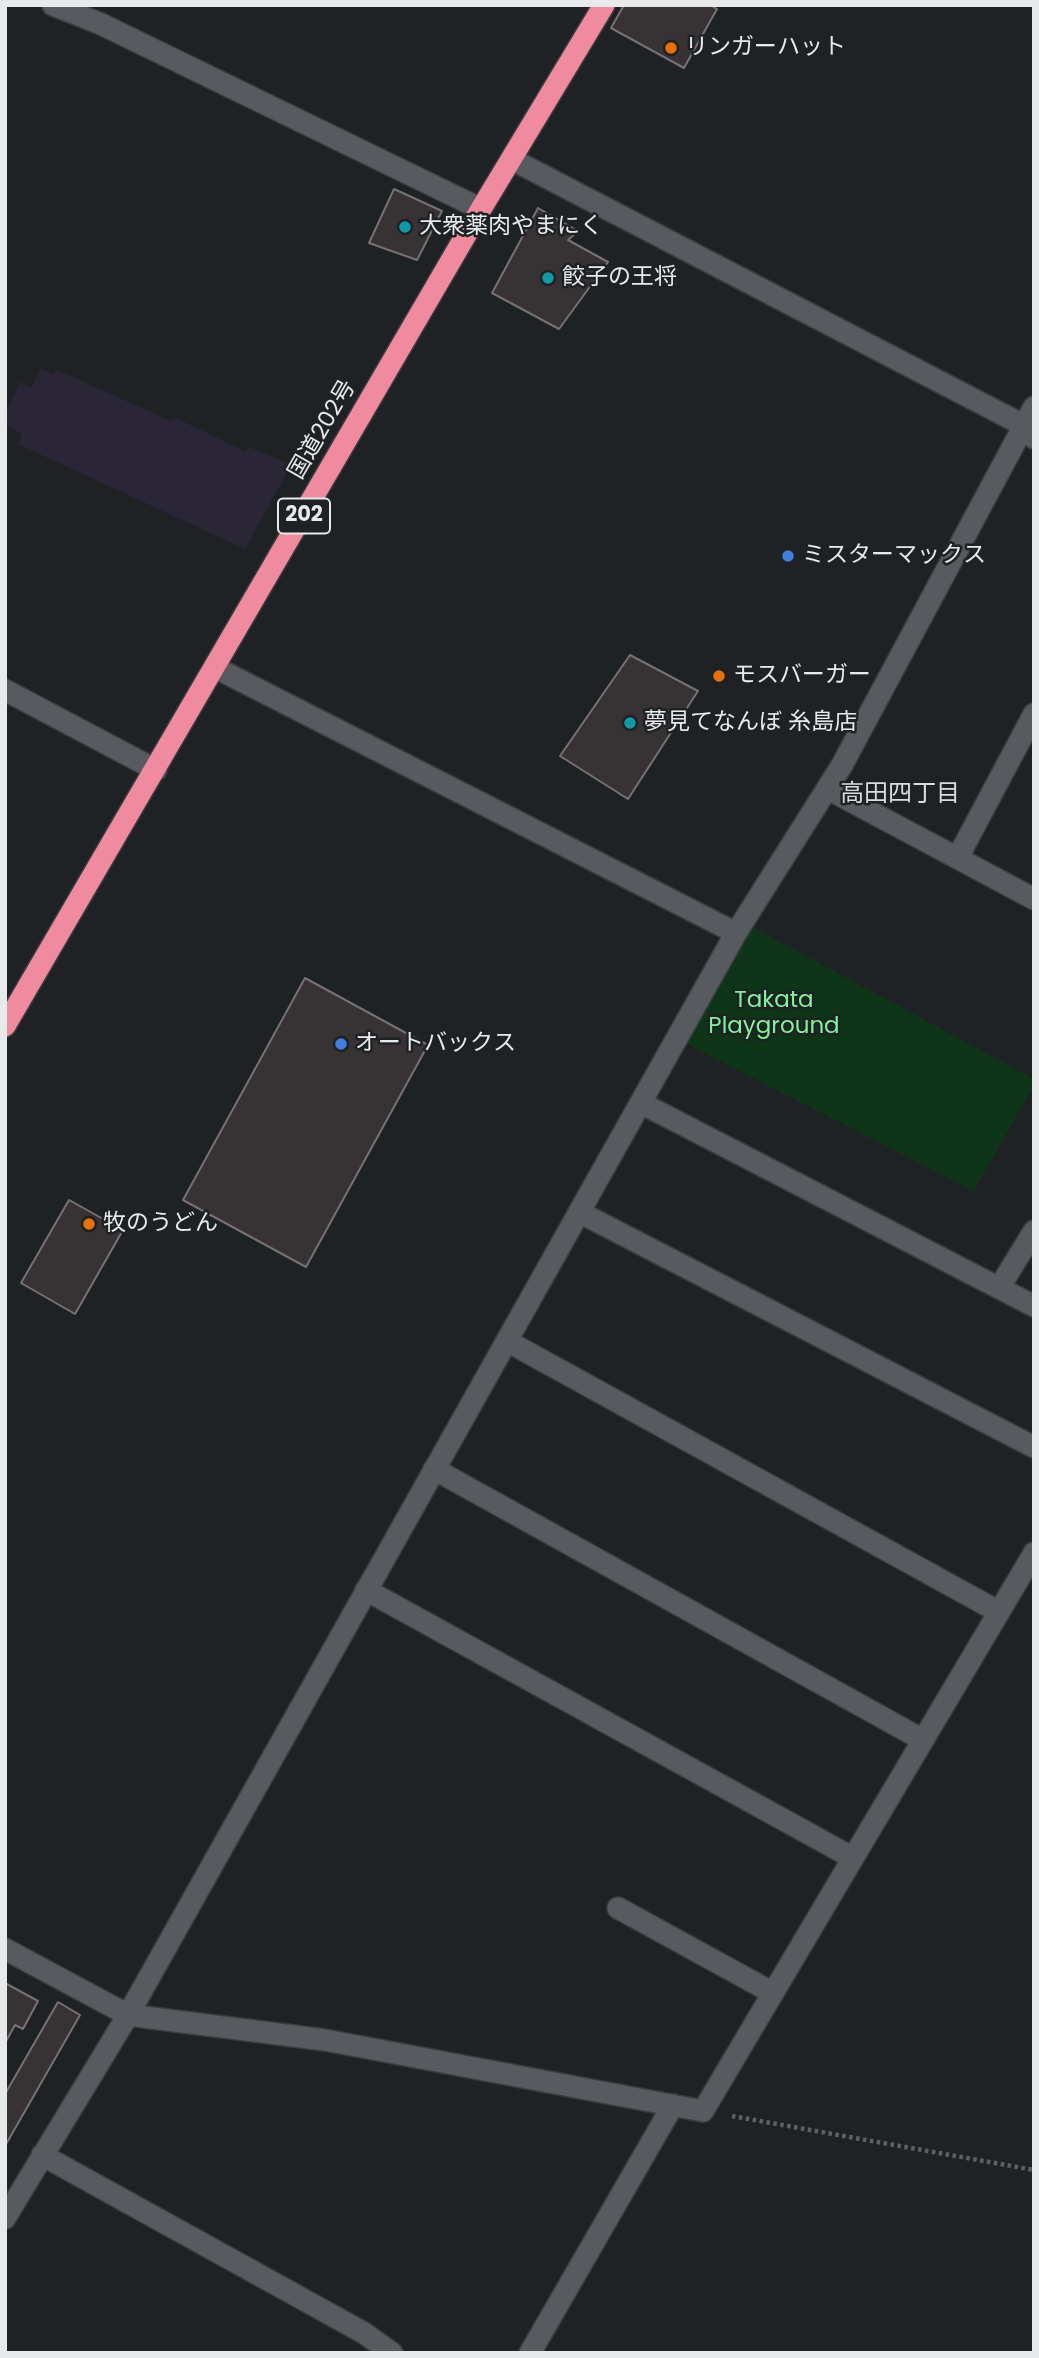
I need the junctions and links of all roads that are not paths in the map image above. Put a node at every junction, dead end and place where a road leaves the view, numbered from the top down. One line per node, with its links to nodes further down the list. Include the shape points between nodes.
1 (52, 5): 4 (street, via 101,24)
2 (604, 5): 3 (highway, 国道202号 / 202)
3 (513, 160): 4 (highway, 国道202号 / 202); 5 (street)
4 (481, 209): 6 (highway, 国道202号 / 202)
5 (1030, 423): 10 (street)
6 (216, 668): 9 (highway, 国道202号 / 202); 13 (street)
7 (5, 690): 9 (street)
8 (1034, 714): 11 (street)
9 (156, 770): 14 (highway, 国道202号 / 202)
10 (828, 789): 11 (street); 13 (street)
11 (958, 857): 12 (street)
12 (1034, 899)
13 (736, 933): 15 (street)
14 (5, 1026)
15 (641, 1103): 16 (street); 18 (street)
16 (579, 1212): 20 (street); 21 (street)
17 (1034, 1231): 18 (street)
18 (999, 1288): 19 (street)
19 (1034, 1306)
20 (507, 1341): 22 (street); 25 (street)
21 (1034, 1447)
22 (435, 1469): 24 (street); 26 (street)
23 (1034, 1553): 25 (street)
24 (366, 1590): 27 (street); 31 (street)
25 (999, 1612): 26 (street)
26 (923, 1740): 27 (street)
27 (853, 1858): 30 (street)
28 (618, 1908): 30 (street)
29 (5, 1949): 31 (street)
30 (773, 1993): 32 (street, via 703,2111)
31 (128, 2015): 32 (street, via 326,2040); 33 (street)
32 (673, 2105): 36 (street)
33 (42, 2155): 34 (street); 35 (street, via 364,2333)
34 (5, 2217)
35 (392, 2353)
36 (530, 2353)

